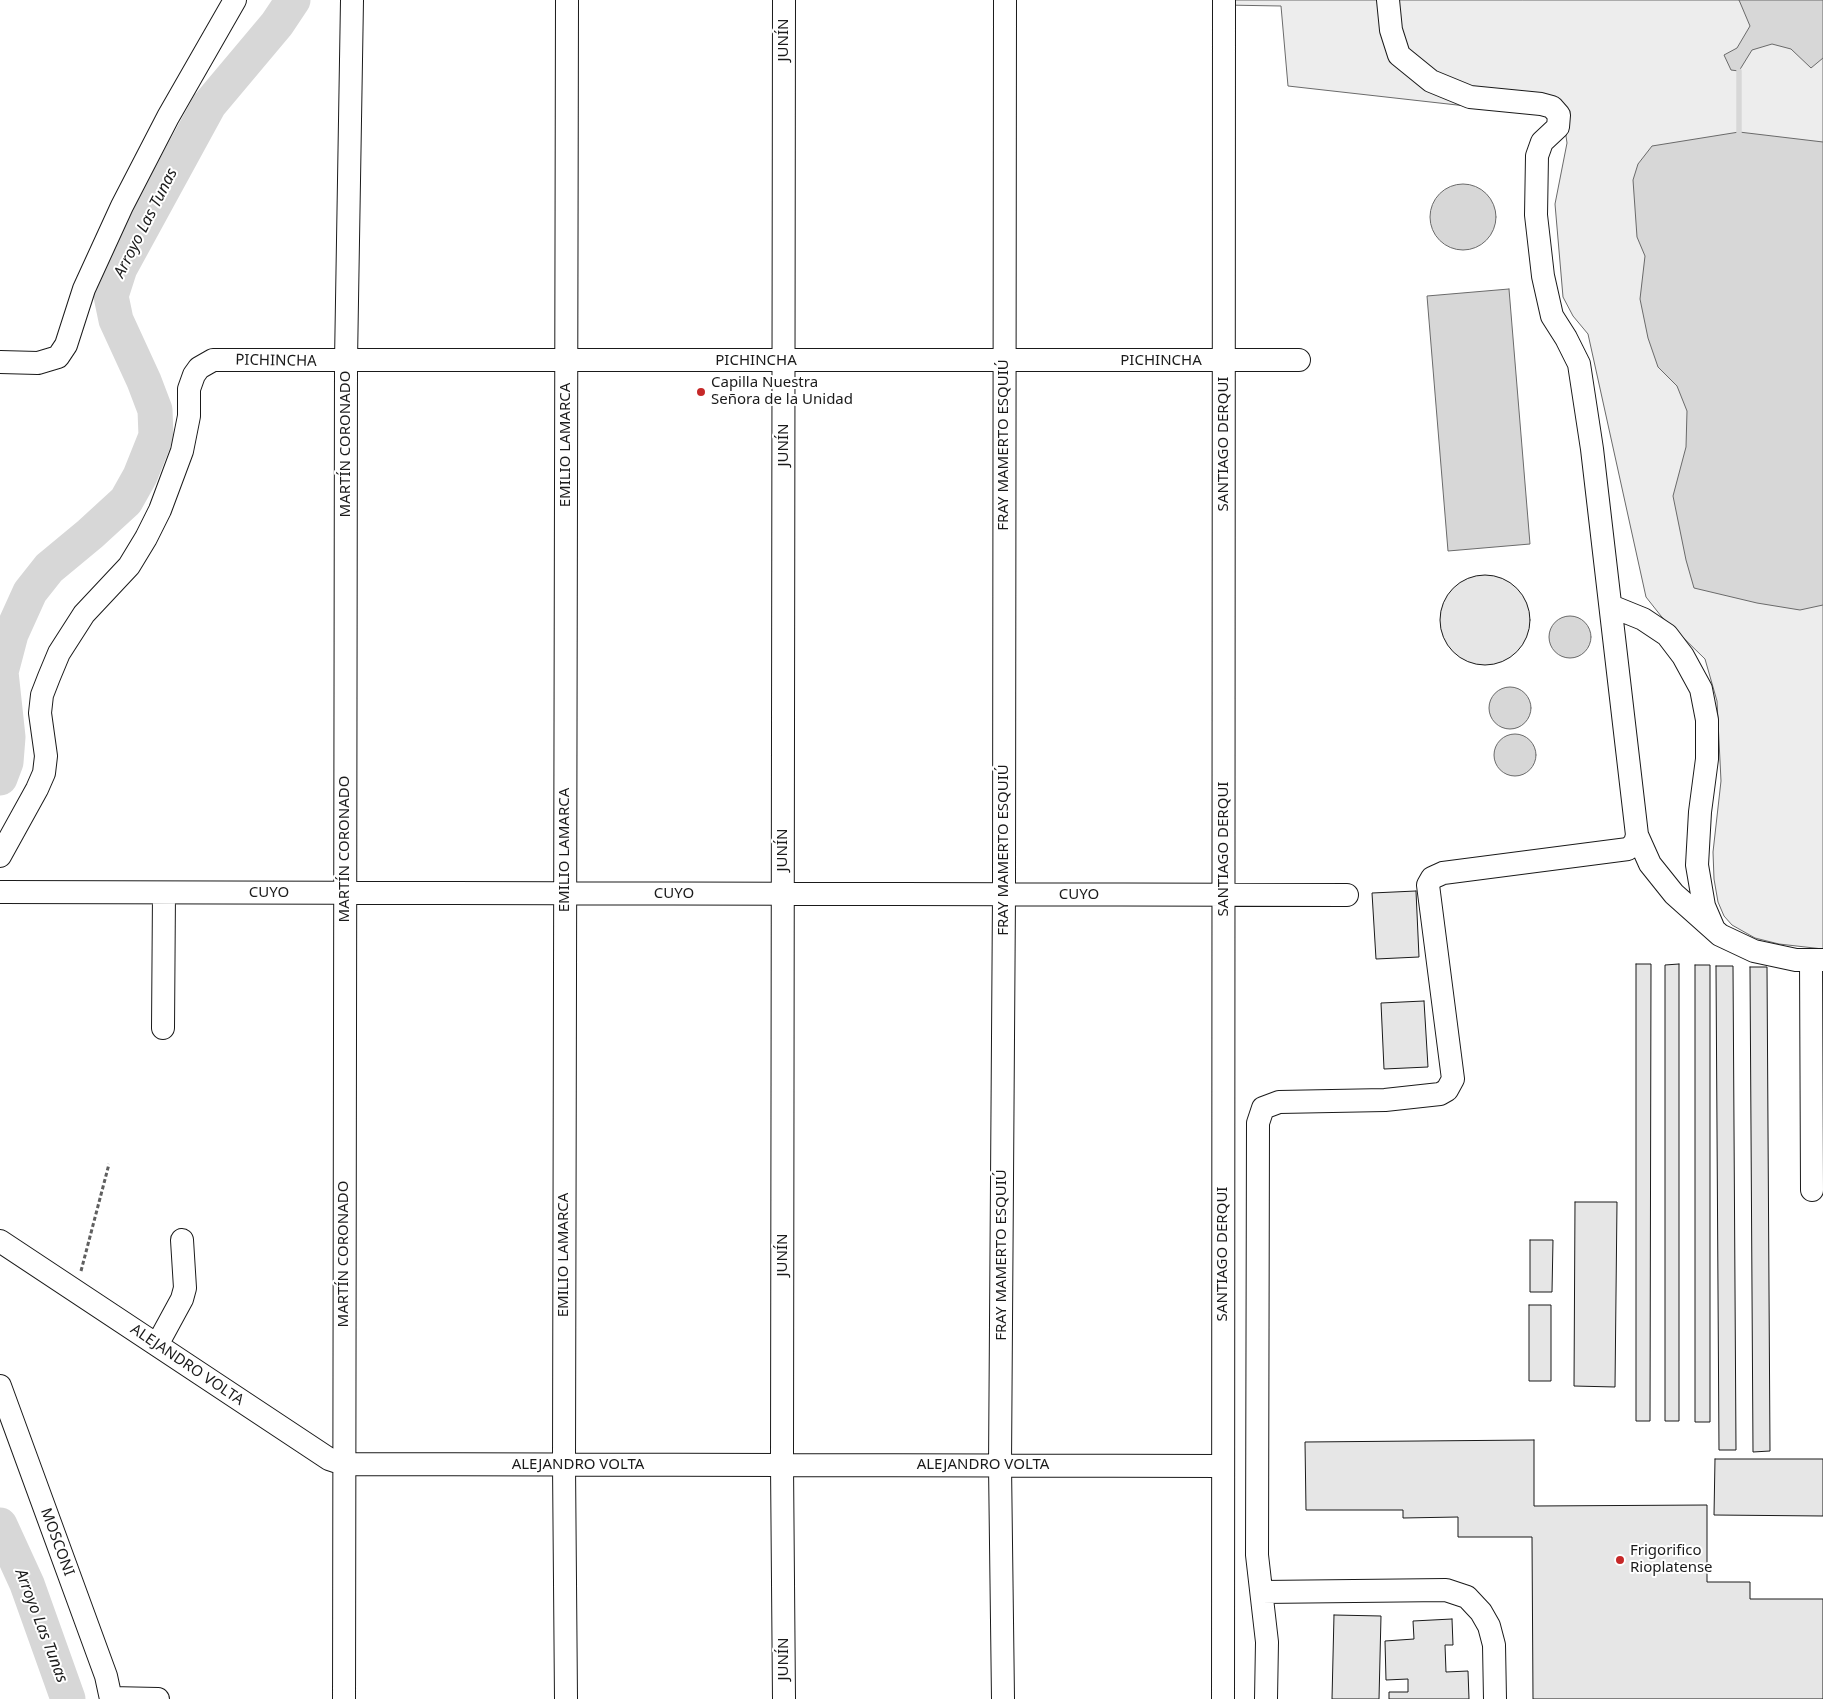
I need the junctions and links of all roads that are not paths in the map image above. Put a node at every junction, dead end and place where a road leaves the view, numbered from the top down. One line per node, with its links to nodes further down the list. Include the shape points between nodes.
1 (235, 0): 14 (street, via 122,206 84,289 66,345 58,357 38,363)
2 (352, 0): 10 (street, MARTÍN CORONADO)
3 (567, 0): 11 (street, EMILIO LAMARCA)
4 (784, 0): 12 (street, JUNÍN)
5 (1005, 0): 13 (street, FRAY MAMERTO ESQUIÚ)
6 (1224, 0): 8 (street, SANTIAGO DERQUI)
7 (1388, 0): 15 (street, via 1390,30 1399,55 1431,82 1470,97 1552,107 1558,115 1558,127 1542,142 1537,156 1536,215 1543,276 1552,316 1579,364)
8 (1224, 360): 9 (street, PICHINCHA); 13 (street, PICHINCHA); 25 (street, SANTIAGO DERQUI)
9 (1299, 360)
10 (346, 361): 11 (street, PICHINCHA); 17 (street, PICHINCHA, via 213,360 194,375 189,389 189,416 182,451 160,510 129,566 84,614 59,653 49,677 40,712 46,756 44,773); 20 (street, MARTÍN CORONADO)
11 (566, 361): 12 (street, PICHINCHA); 21 (street, EMILIO LAMARCA)
12 (784, 361): 13 (street, PICHINCHA); 22 (street, JUNÍN)
13 (1004, 361): 23 (street, FRAY MAMERTO ESQUIÚ)
14 (0, 362)
15 (1611, 606): 16 (street); 26 (street, via 1643,619 1667,636 1683,656 1701,689 1707,720 1707,760 1697,864 1704,906)
16 (1637, 835): 26 (street, via 1650,864 1674,894); 39 (street, via 1635,843 1628,849 1443,873 1432,878 1428,885 1452,1079 1448,1090 1440,1094 1385,1100 1278,1102 1264,1108 1258,1122 1257,1555)
17 (0, 856)
18 (0, 892): 19 (street, CUYO)
19 (164, 893): 20 (street, CUYO); 28 (street)
20 (345, 893): 21 (street, CUYO); 34 (street, MARTÍN CORONADO)
21 (565, 894): 22 (street, CUYO); 35 (street, EMILIO LAMARCA)
22 (783, 894): 23 (street, CUYO); 36 (street, JUNÍN)
23 (1004, 895): 25 (street, CUYO); 37 (street, FRAY MAMERTO ESQUIÚ)
24 (1347, 895): 25 (street, CUYO)
25 (1224, 896): 38 (street, SANTIAGO DERQUI)
26 (1716, 932): 27 (street, via 1754,952 1796,960)
27 (1817, 960): 29 (street)
28 (162, 1028)
29 (1812, 1190)
30 (182, 1240): 32 (street, via 185,1288)
31 (0, 1241): 32 (street, ALEJANDRO VOLTA)
32 (157, 1345): 34 (street, ALEJANDRO VOLTA, via 329,1459)
33 (0, 1386): 40 (street, MOSCONI, via 106,1676)
34 (344, 1464): 35 (street, ALEJANDRO VOLTA); 42 (street, MARTÍN CORONADO)
35 (564, 1465): 36 (street, ALEJANDRO VOLTA); 43 (street, EMILIO LAMARCA)
36 (782, 1465): 37 (street, ALEJANDRO VOLTA); 44 (street, JUNÍN)
37 (1000, 1465): 38 (street, ALEJANDRO VOLTA); 45 (street, FRAY MAMERTO ESQUIÚ)
38 (1223, 1466): 46 (street, SANTIAGO DERQUI)
39 (1262, 1592): 47 (street); 48 (street, via 1446,1590 1467,1597 1481,1612 1492,1636)
40 (111, 1698): 41 (street)
41 (158, 1699)
42 (344, 1699)
43 (566, 1699)
44 (784, 1699)
45 (1002, 1699)
46 (1223, 1699)
47 (1266, 1699)
48 (1495, 1699)

